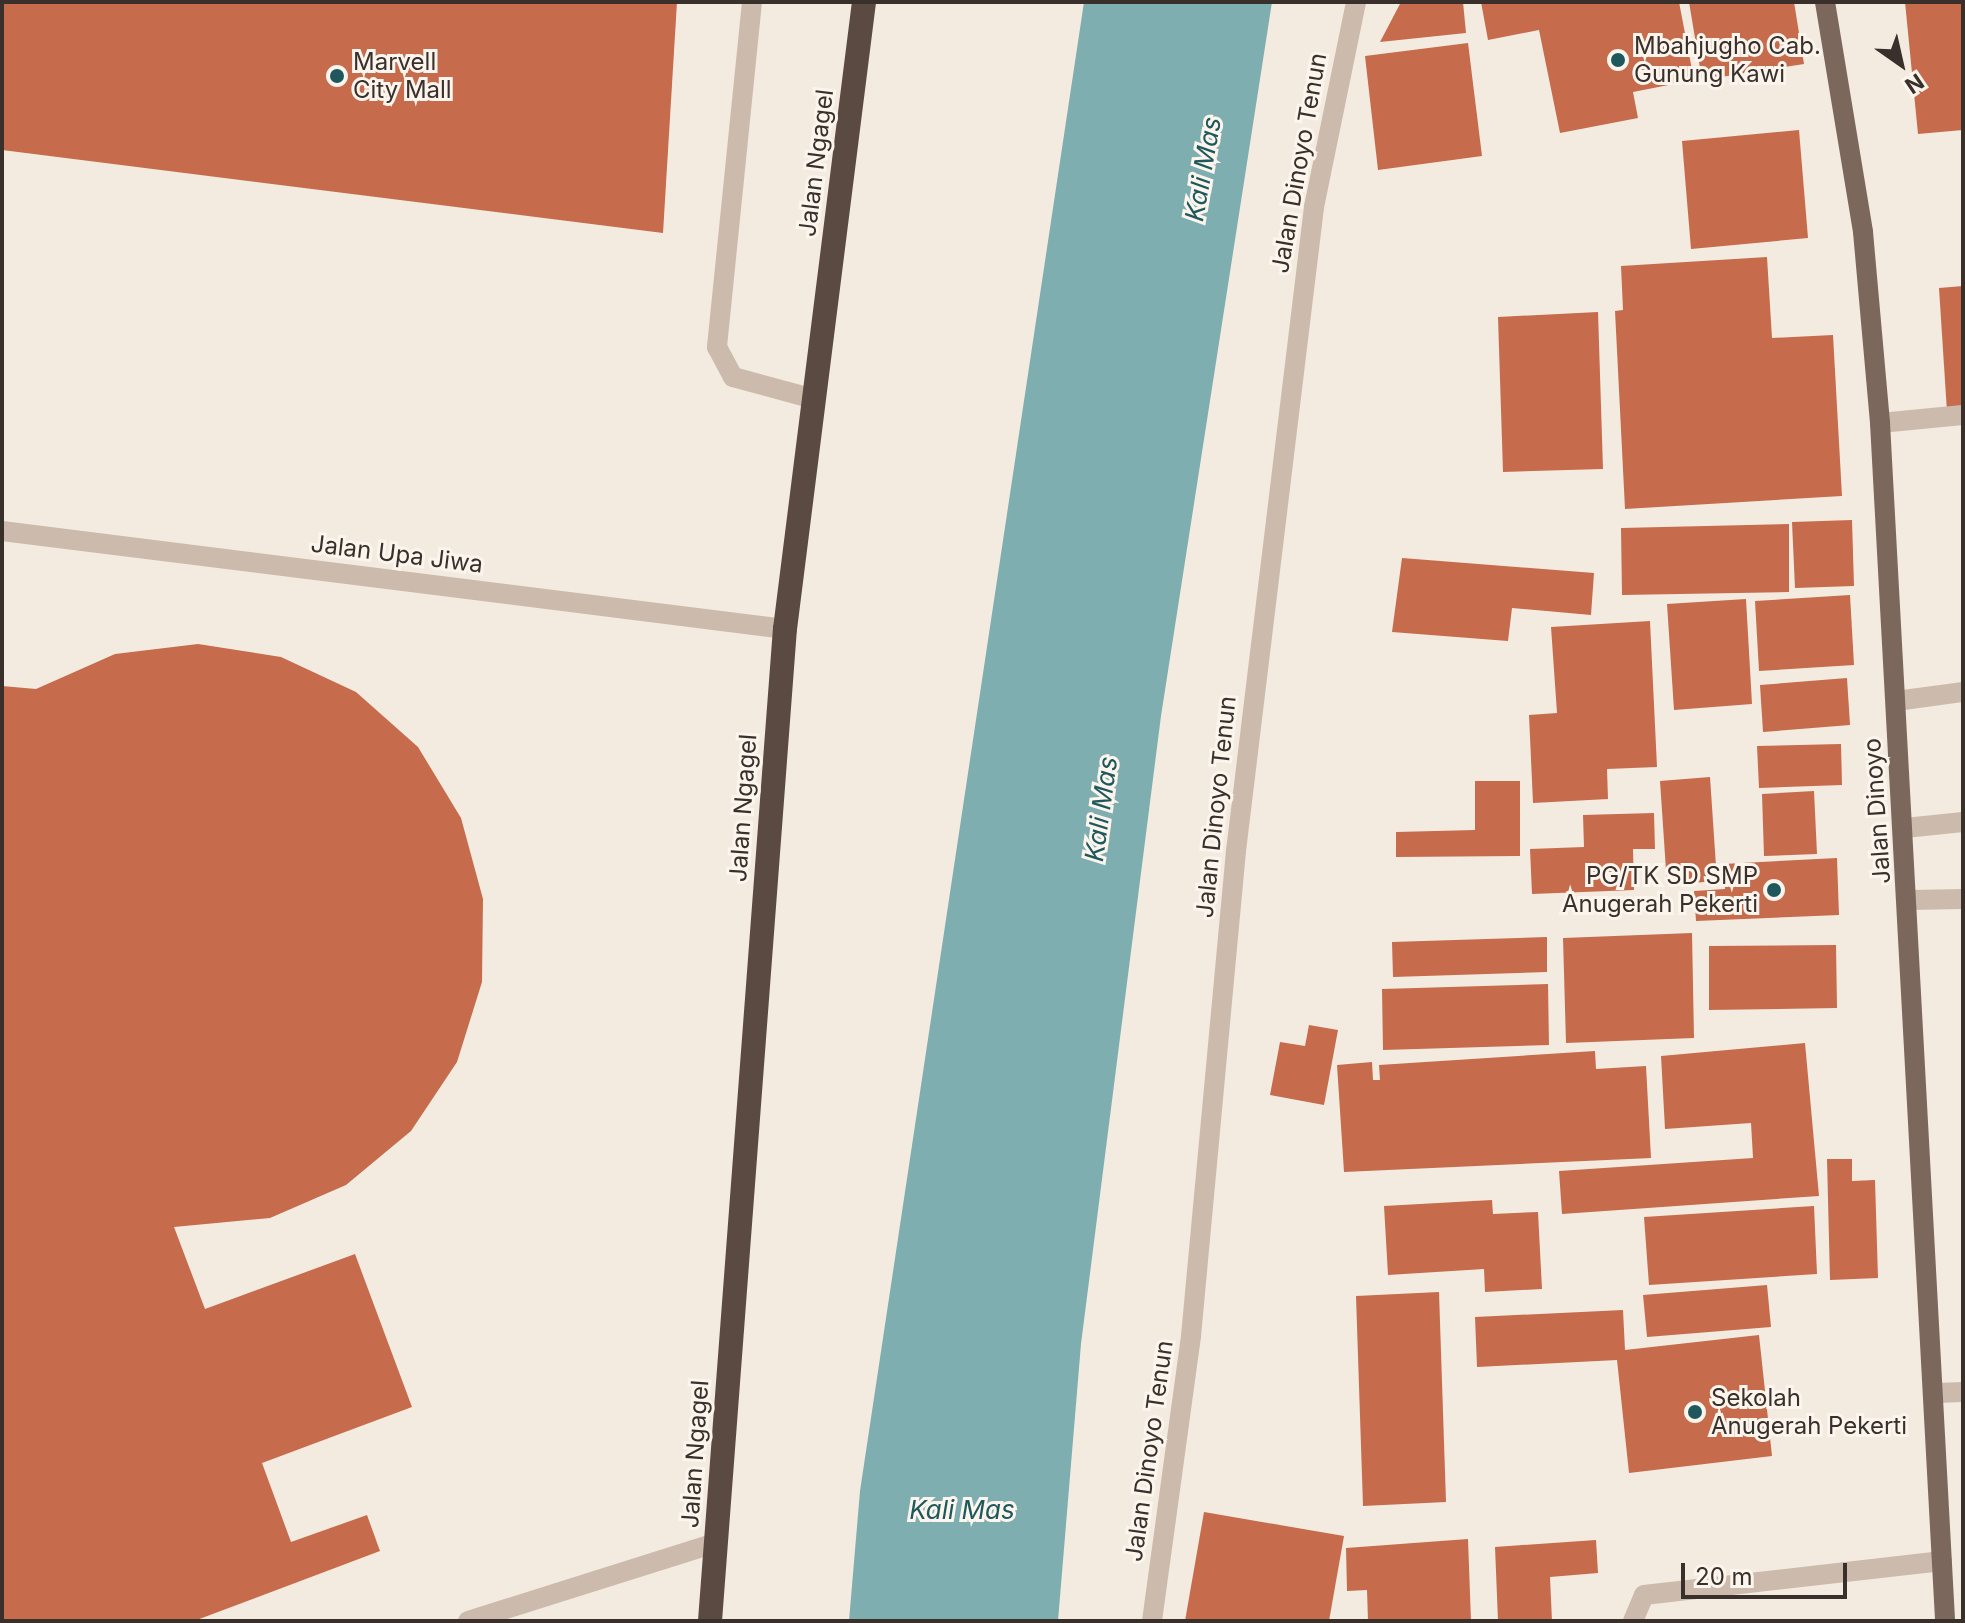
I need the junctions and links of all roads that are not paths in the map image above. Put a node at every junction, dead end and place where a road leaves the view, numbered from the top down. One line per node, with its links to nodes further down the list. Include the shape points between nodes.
1 (752, 2): 5 (street, via 717,347 733,377)
2 (864, 2): 5 (highway, Jalan Ngagel)
3 (1356, 2): 22 (street, Jalan Dinoyo Tenun, via 1302,301 1236,851 1191,1336)
4 (1825, 2): 7 (main road, Jalan Dinoyo, via 1863,232)
5 (814, 399): 9 (highway, Jalan Ngagel)
6 (1963, 415): 7 (street)
7 (1880, 423): 11 (main road, Jalan Dinoyo)
8 (2, 531): 9 (street, Jalan Upa Jiwa)
9 (785, 629): 18 (highway, Jalan Ngagel)
10 (1963, 692): 11 (street)
11 (1896, 701): 13 (main road, Jalan Dinoyo)
12 (1963, 822): 13 (street)
13 (1905, 828): 15 (main road, Jalan Dinoyo)
14 (1963, 899): 15 (street)
15 (1909, 900): 17 (main road, Jalan Dinoyo)
16 (1963, 1392): 17 (street)
17 (1936, 1393): 19 (main road, Jalan Dinoyo)
18 (716, 1543): 20 (street); 21 (highway, Jalan Ngagel)
19 (1942, 1561): 23 (street, via 1644,1595); 24 (main road, Jalan Dinoyo)
20 (468, 1621)
21 (710, 1621)
22 (1152, 1621)
23 (1633, 1621)
24 (1945, 1621)

